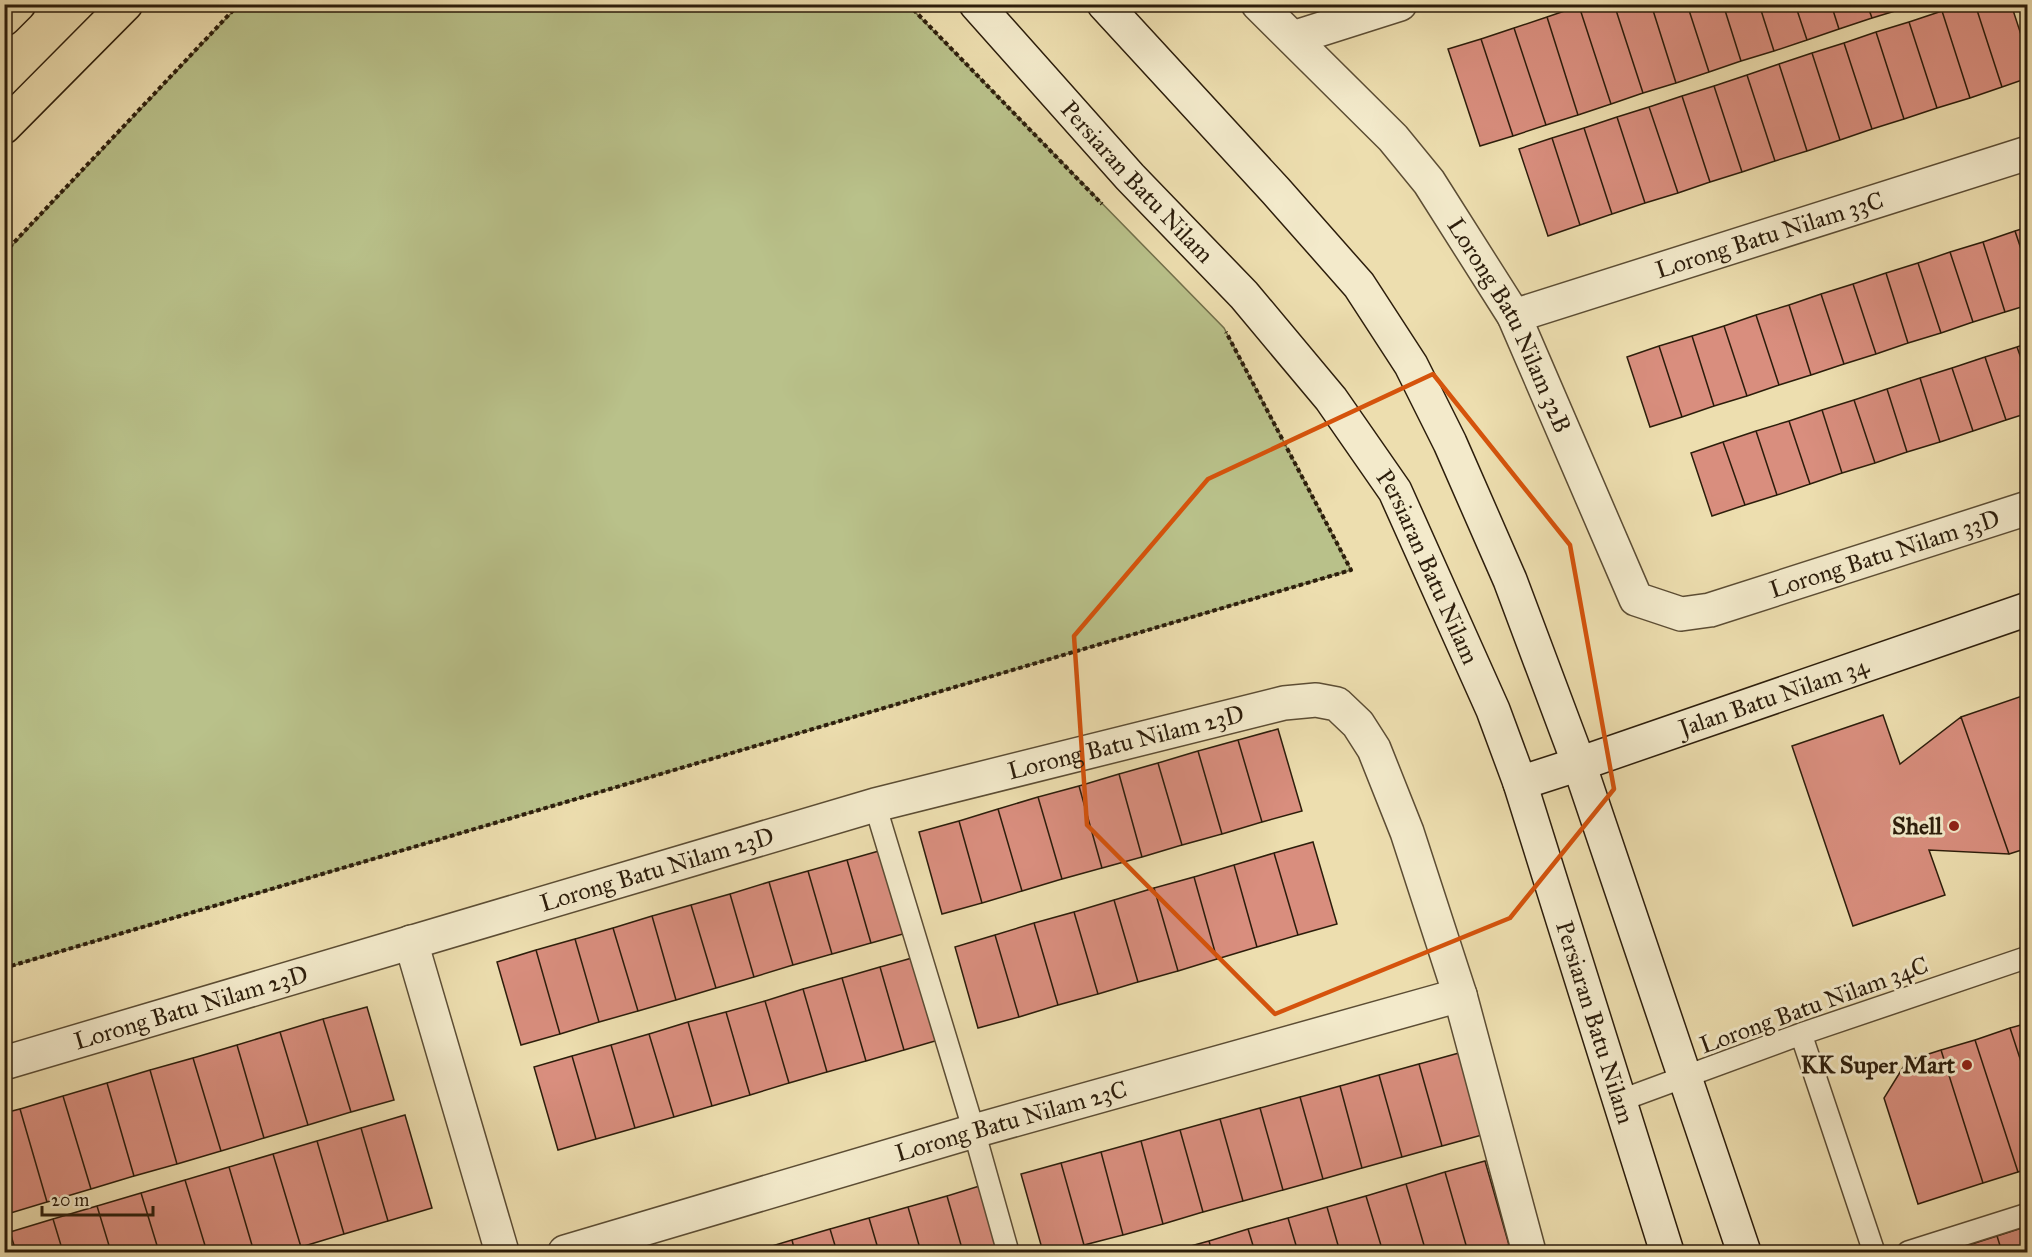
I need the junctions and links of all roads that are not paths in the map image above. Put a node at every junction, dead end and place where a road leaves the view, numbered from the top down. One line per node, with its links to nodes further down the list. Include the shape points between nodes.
1 (19, 4): 7 (main road)
2 (126, 4): 9 (main road)
3 (976, 4): 16 (street, Persiaran Batu Nilam, via 1130,177 1244,295 1331,399 1395,491 1493,710)
4 (1104, 4): 15 (street, via 1359,285 1411,365 1510,580)
5 (1258, 4): 8 (street, Lorong Batu Nilam 32B)
6 (1400, 4): 8 (street)
7 (4, 19)
8 (1293, 39): 11 (street, Lorong Batu Nilam 32B, via 1393,138 1429,182)
9 (4, 127)
10 (2028, 153): 11 (street, Lorong Batu Nilam 33C)
11 (1514, 316): 13 (street, Lorong Batu Nilam 32B, via 1635,599 1680,614)
12 (2028, 508): 13 (street, Lorong Batu Nilam 33D)
13 (1741, 600)
14 (2028, 609): 15 (street, Jalan Batu Nilam 34)
15 (1579, 764): 16 (street, Jalan Batu Nilam 34); 23 (street)
16 (1520, 783): 24 (street, Persiaran Batu Nilam)
17 (875, 805): 18 (street, Lorong Batu Nilam 23D); 20 (street, Lorong Batu Nilam 23D, via 1284,703 1316,700 1337,704 1358,724 1374,749 1407,832); 25 (lane)
18 (411, 942): 22 (street, Lorong Batu Nilam 23D); 27 (street)
19 (2028, 957): 21 (lane, Lorong Batu Nilam 34C)
20 (1460, 995): 25 (street, Lorong Batu Nilam 23C); 30 (street)
21 (1801, 1034): 23 (lane, Lorong Batu Nilam 34C); 33 (lane)
22 (4, 1063)
23 (1684, 1078): 24 (lane, Lorong Batu Nilam 34C); 32 (street)
24 (1619, 1101): 31 (street, Persiaran Batu Nilam)
25 (974, 1131): 28 (street, Lorong Batu Nilam 23C); 29 (lane)
26 (2028, 1214): 34 (lane)
27 (502, 1252)
28 (566, 1252)
29 (1008, 1252)
30 (1528, 1252)
31 (1667, 1252)
32 (1744, 1252)
33 (1874, 1252)
34 (1908, 1252)

